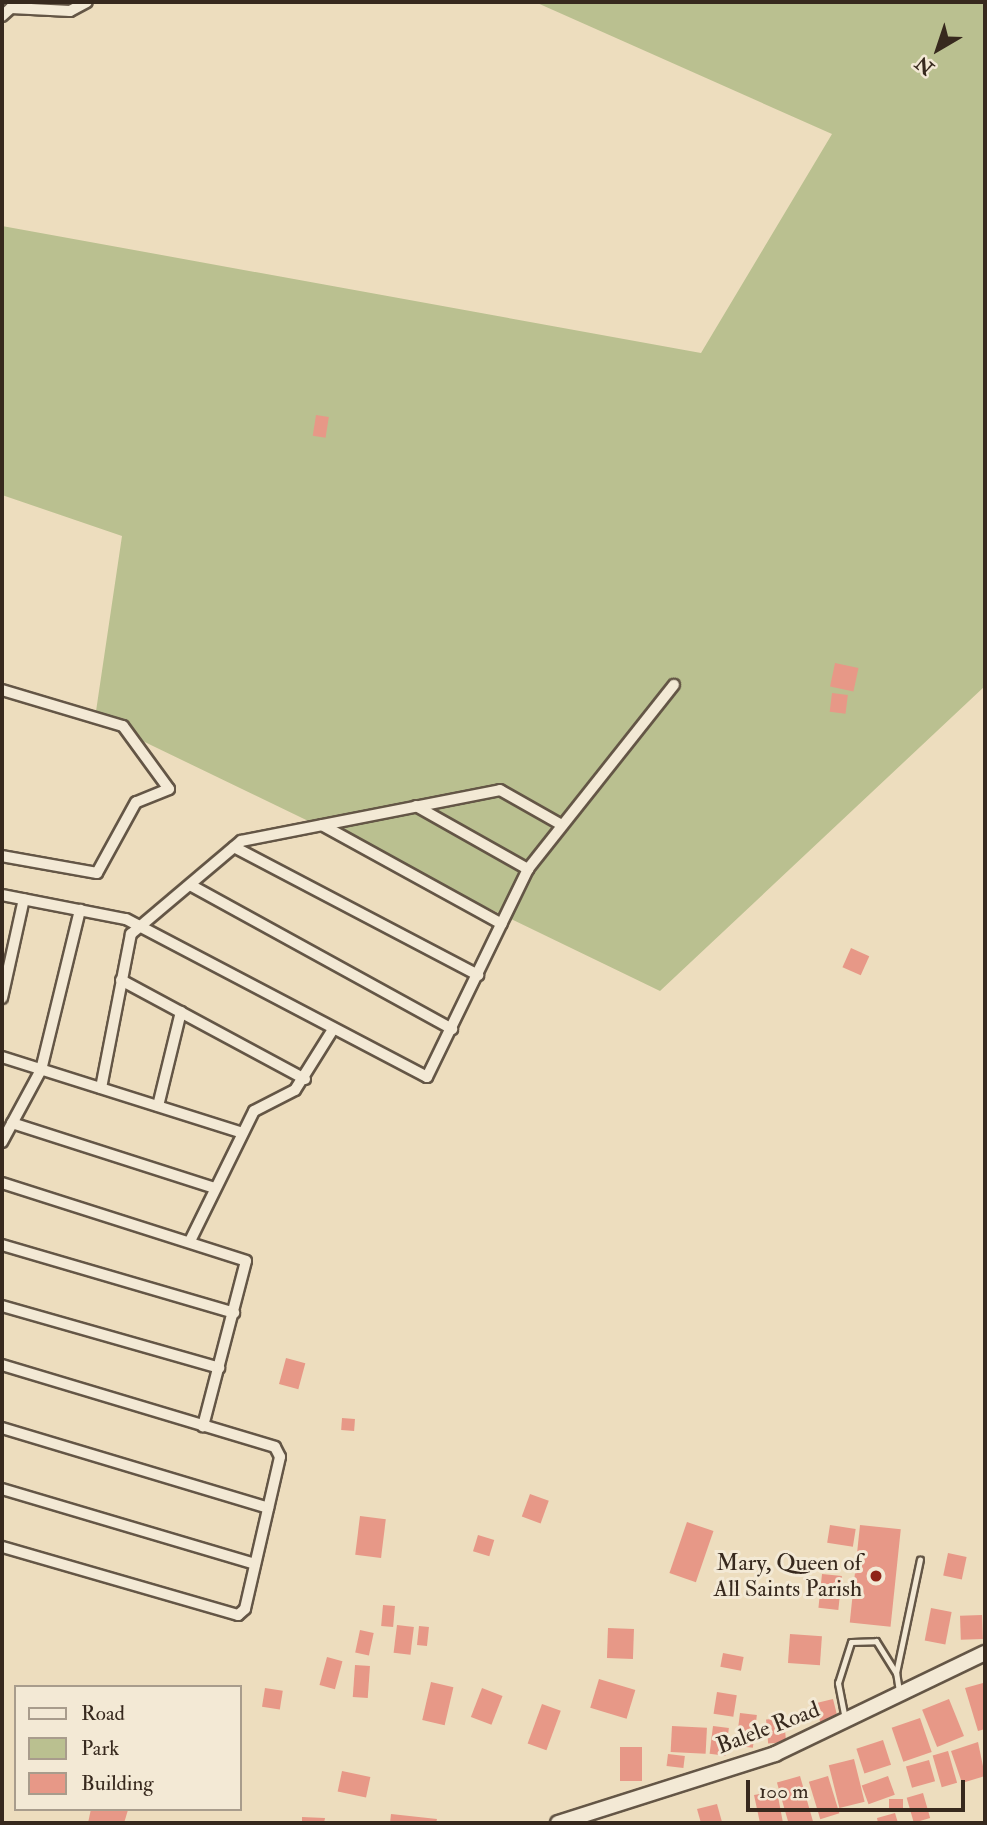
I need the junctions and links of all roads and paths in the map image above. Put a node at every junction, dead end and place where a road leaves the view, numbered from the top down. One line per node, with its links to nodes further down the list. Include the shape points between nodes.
1 (87, 2): 2 (street, via 70,11 11,8)
2 (2, 16)
3 (674, 685): 6 (street)
4 (2, 690): 9 (street, via 122,726 169,789 136,802 97,873)
5 (416, 806): 6 (street, via 500,790); 7 (street); 10 (street)
6 (559, 824): 10 (street)
7 (322, 825): 8 (street); 15 (street)
8 (234, 847): 11 (street); 17 (street)
9 (2, 856)
10 (528, 869): 15 (street)
11 (192, 886): 16 (street); 21 (street)
12 (2, 895): 13 (street)
13 (24, 899): 14 (street); 19 (street)
14 (80, 910): 16 (street); 24 (street)
15 (502, 924): 17 (street)
16 (142, 927): 18 (street, via 131,934); 22 (street)
17 (478, 975): 21 (street)
18 (121, 980): 20 (street); 26 (street)
19 (2, 998)
20 (181, 1012): 25 (street); 27 (street)
21 (452, 1030): 22 (street, via 431,1074 421,1079)
22 (332, 1031): 25 (street)
23 (2, 1057): 24 (street)
24 (41, 1070): 26 (street); 28 (street)
25 (305, 1079): 29 (street, via 254,1111)
26 (101, 1088): 27 (street)
27 (158, 1106): 29 (street)
28 (12, 1123): 30 (street); 32 (street)
29 (240, 1132): 32 (street)
30 (2, 1142)
31 (2, 1183): 33 (street)
32 (214, 1188): 33 (street)
33 (190, 1241): 36 (street, via 246,1261)
34 (2, 1244): 36 (street)
35 (2, 1306): 38 (street)
36 (234, 1313): 38 (street)
37 (2, 1365): 39 (street)
38 (219, 1368): 39 (street)
39 (203, 1426): 42 (street, via 278,1451)
40 (2, 1428): 42 (street)
41 (2, 1489): 45 (street)
42 (268, 1508): 45 (street)
43 (2, 1548): 45 (street, via 238,1615)
44 (920, 1559): 47 (lane)
45 (255, 1564)
46 (985, 1653): 48 (street, Balele Road)
47 (896, 1673): 48 (lane); 49 (lane, via 876,1641 850,1642 838,1684)
48 (900, 1698): 49 (street, Balele Road)
49 (845, 1722): 50 (street, Balele Road, via 775,1754)
50 (558, 1823)

